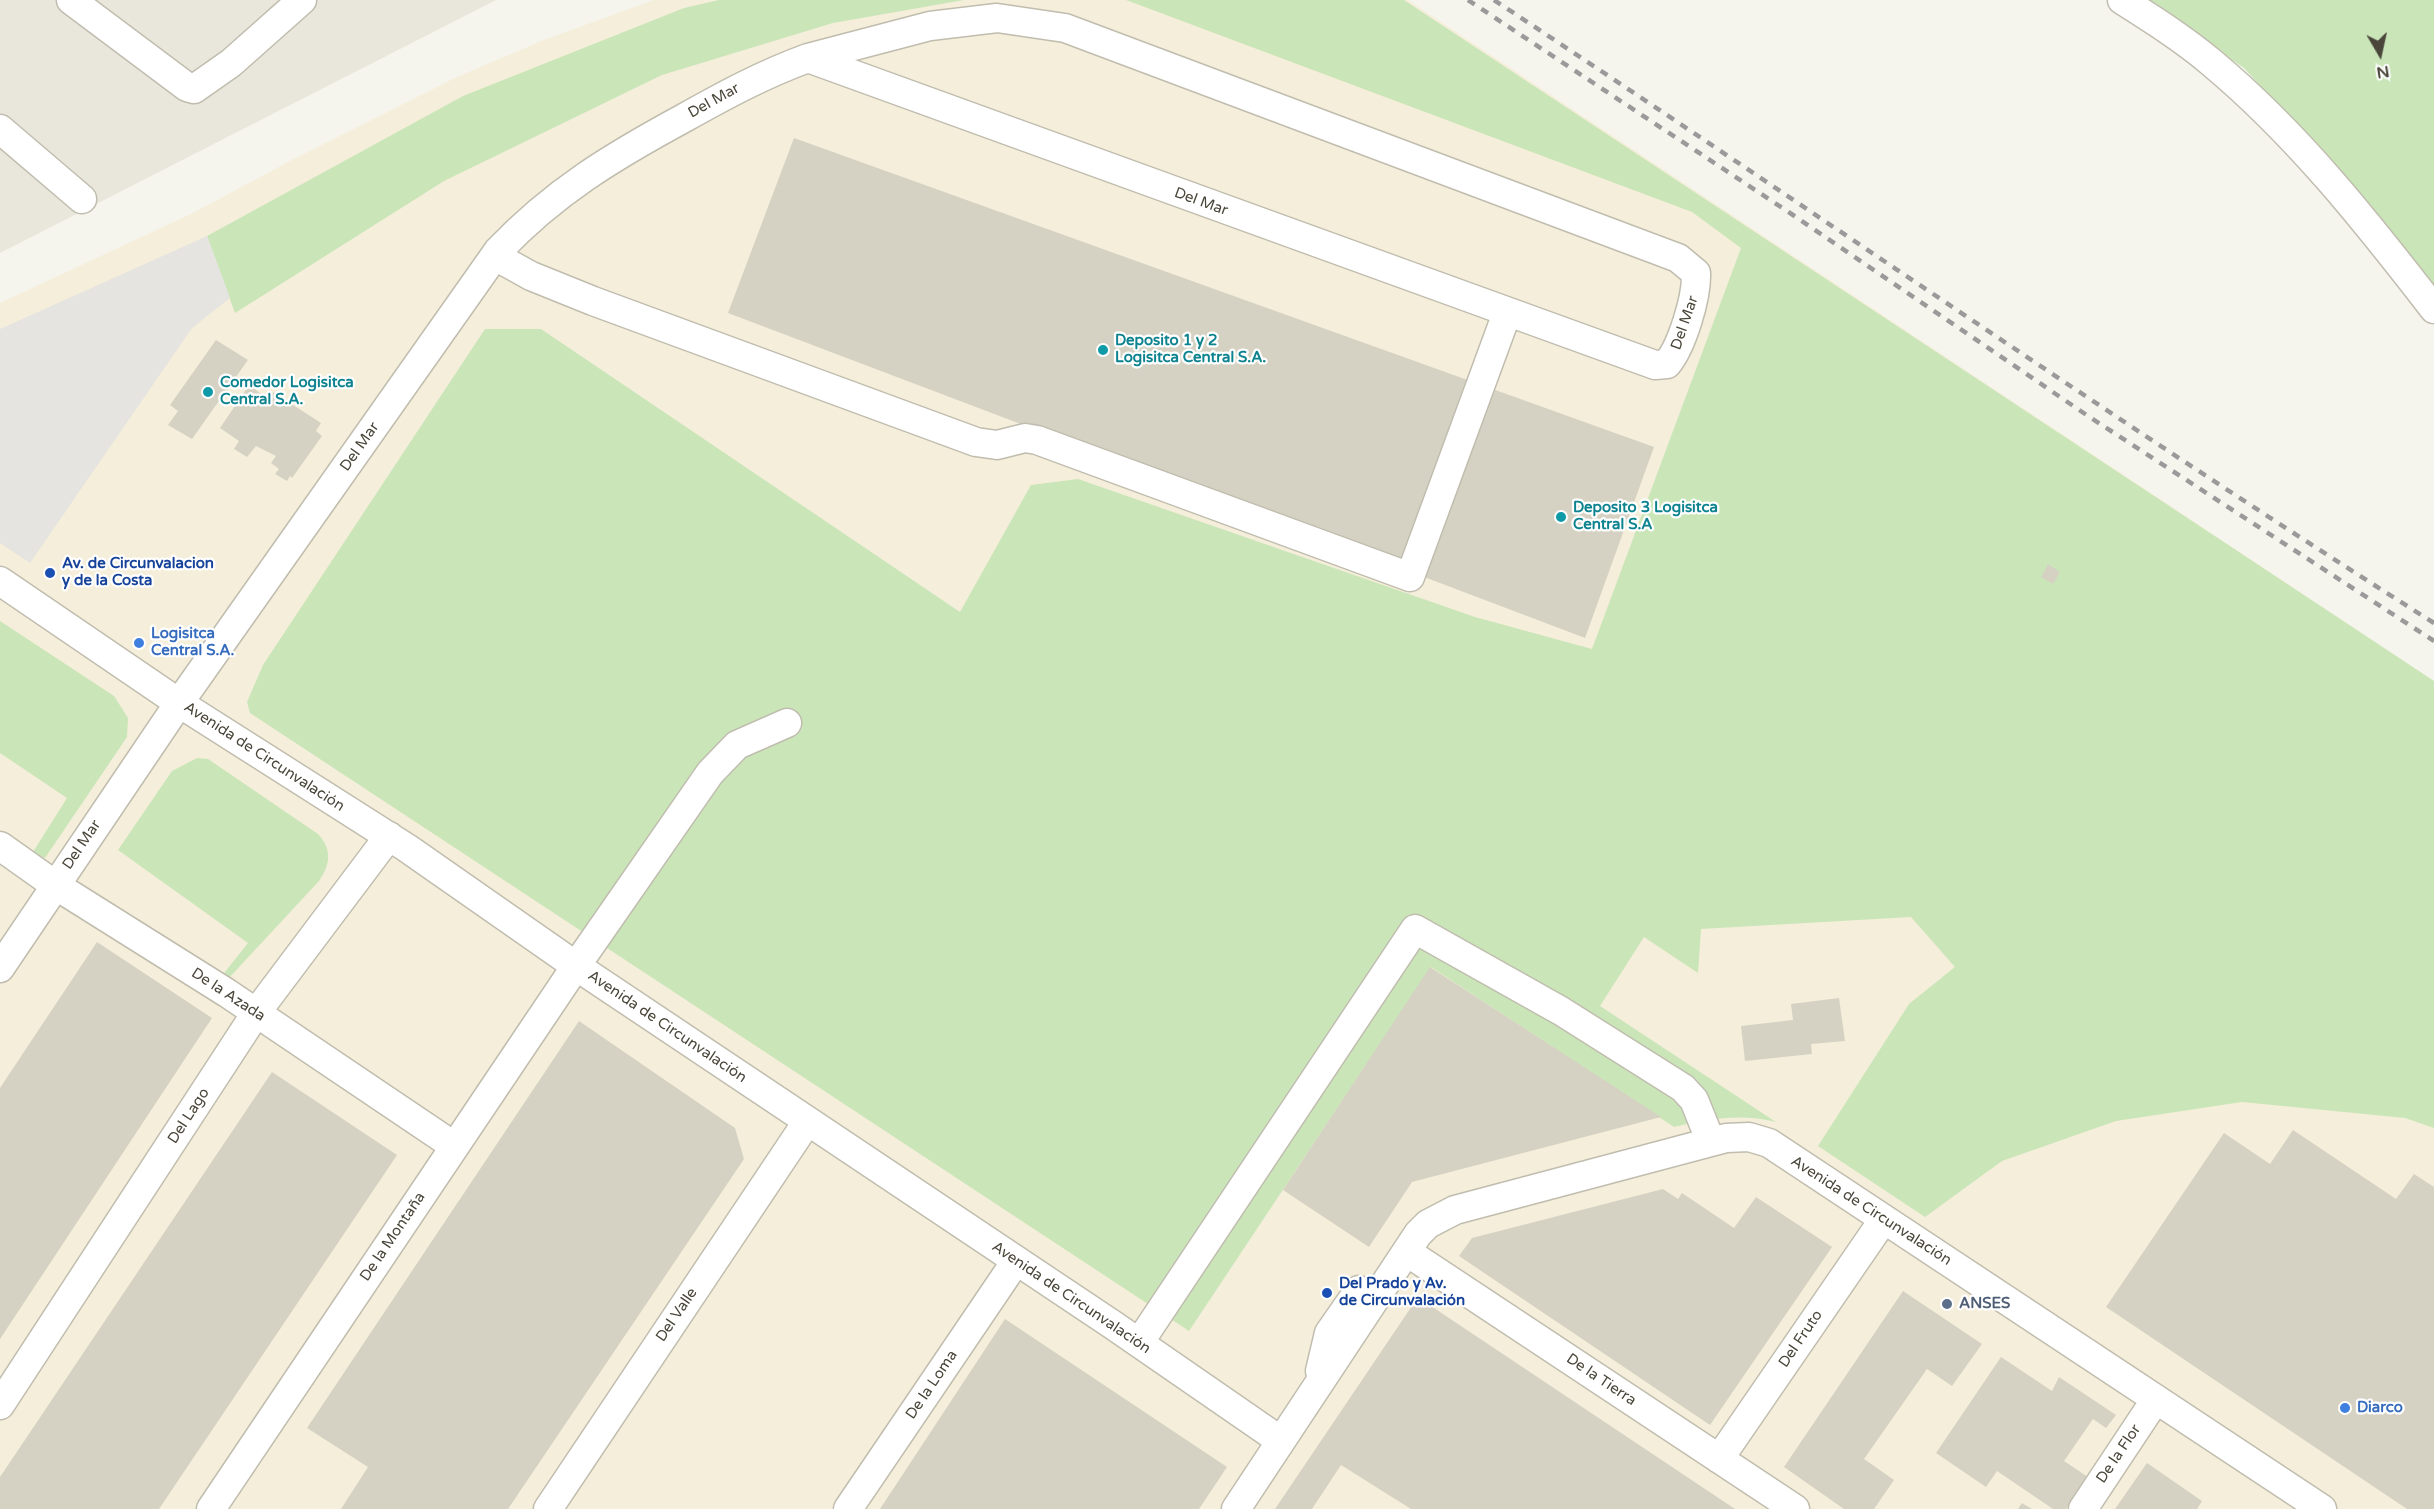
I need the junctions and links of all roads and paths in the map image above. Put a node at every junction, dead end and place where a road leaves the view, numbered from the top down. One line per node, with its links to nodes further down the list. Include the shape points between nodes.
1 (71, 0): 2 (street, via 194,89 231,63)
2 (302, 0)
3 (2122, 0): 8 (street, via 2210,61 2270,115 2363,217)
4 (808, 58): 7 (street, Del Mar, via 764,74 637,143 573,183 528,220); 9 (street, Del Mar); 9 (street, Del Mar, via 941,24 997,18 1065,28 1677,258 1696,273 1697,289 1675,355 1667,364 1655,365)
5 (0, 129): 6 (street)
6 (82, 199)
7 (495, 256): 9 (street, via 531,276 593,301 976,442 997,445 1025,438 1037,440 1410,577); 11 (street, Del Mar)
8 (2434, 309)
9 (1507, 314)
10 (0, 581): 11 (street, Avenida de Circunvalación)
11 (179, 703): 13 (street, Avenida de Circunvalación); 15 (street, Del Mar)
12 (787, 723): 16 (street, De la Montaña, via 737,746 710,772)
13 (389, 836): 16 (street, Avenida de Circunvalación); 18 (street, Del Lago)
14 (0, 846): 15 (street, De la Azada)
15 (55, 885): 17 (street, Del Mar); 18 (street, De la Azada)
16 (576, 966): 19 (street, Avenida de Circunvalación); 21 (street, De la Montaña)
17 (0, 968)
18 (256, 1013): 21 (street, De la Azada); 27 (street, Del Lago)
19 (807, 1122): 24 (street, Avenida de Circunvalación); 31 (street, Del Valle)
20 (1711, 1142): 22 (street, Avenida de Circunvalación, via 1749,1137 1769,1143); 23 (street, Avenida de Circunvalación, via 1455,1210 1428,1224); 25 (street, via 1694,1100 1683,1088 1561,1011 1415,929)
21 (454, 1146): 30 (street, De la Montaña)
22 (1884, 1219): 26 (street, Avenida de Circunvalación); 29 (street, Del Fruto)
23 (1407, 1251): 28 (street, Avenida de Circunvalación); 29 (street, De la Tierra)
24 (1016, 1261): 25 (street, Avenida de Circunvalación); 32 (street, De la Loma)
25 (1139, 1343): 28 (street, Avenida de Circunvalación)
26 (2156, 1399): 35 (street, De la Flor); 36 (street, Avenida de Circunvalación)
27 (0, 1405)
28 (1281, 1441): 33 (street)
29 (1719, 1459): 34 (street, De la Tierra)
30 (211, 1509)
31 (548, 1509)
32 (848, 1509)
33 (1236, 1509)
34 (1795, 1509)
35 (2083, 1509)
36 (2322, 1509)

